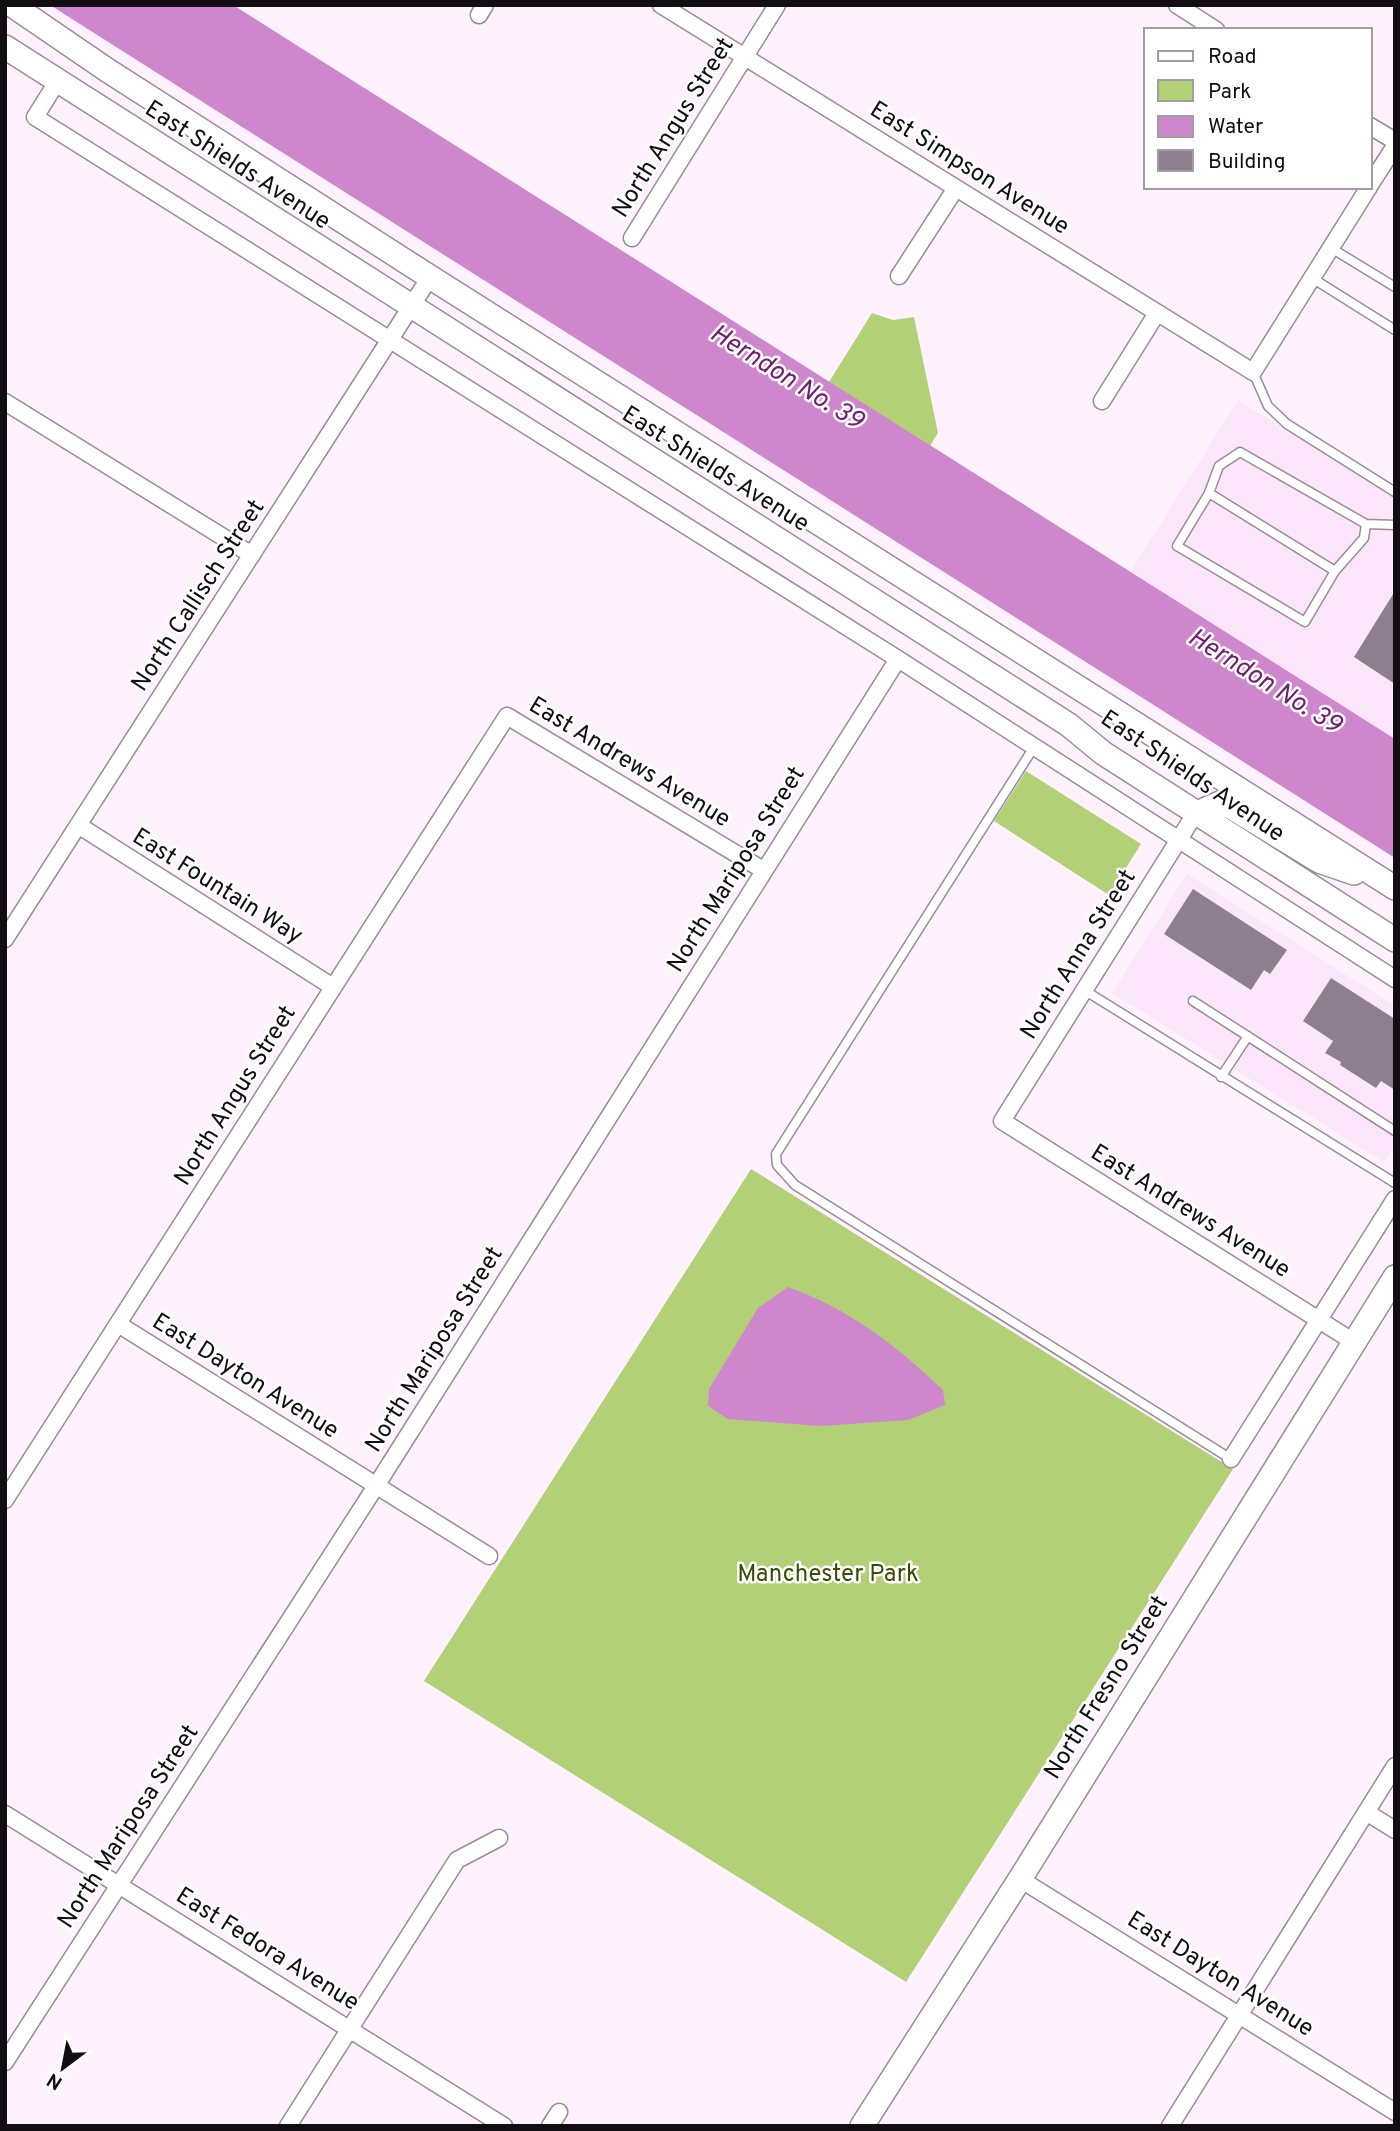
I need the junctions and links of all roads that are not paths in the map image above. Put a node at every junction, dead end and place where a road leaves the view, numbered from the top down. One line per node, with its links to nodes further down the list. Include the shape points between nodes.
1 (12, 5): 17 (main road, East Shields Avenue)
2 (660, 5): 7 (street, East Simpson Avenue)
3 (777, 5): 7 (street, North Angus Street)
4 (1177, 5): 5 (street)
5 (1213, 28)
6 (5, 47): 8 (main road, East Shields Avenue)
7 (744, 57): 12 (street, East Simpson Avenue); 14 (street, North Angus Street)
8 (57, 82): 20 (main road, East Shields Avenue); 23 (street, via 35,117)
9 (1372, 126): 10 (street)
10 (1395, 143): 11 (street)
11 (1372, 181)
12 (956, 188): 16 (street); 21 (street, East Simpson Avenue)
13 (1367, 189): 15 (street)
14 (632, 238)
15 (1331, 248): 18 (street); 19 (lane)
16 (899, 276)
17 (430, 277): 20 (street, North Callisch Street); 40 (main road, East Shields Avenue)
18 (1312, 278): 22 (lane); 24 (street)
19 (1395, 288)
20 (410, 308): 23 (street, North Callisch Street); 36 (main road, East Shields Avenue, via 1069,725 1102,753)
21 (1157, 313): 24 (street, East Simpson Avenue); 25 (street)
22 (1395, 330)
23 (389, 341): 31 (street, North Callisch Street); 33 (street)
24 (1253, 372): 27 (lane, via 1268,406 1287,424)
25 (1102, 401)
26 (5, 402): 31 (street)
27 (1395, 492)
28 (1209, 493): 29 (lane, via 1219,466 1240,452); 32 (lane); 32 (lane, via 1177,547 1305,622)
29 (1366, 524): 30 (lane); 32 (lane, via 1364,538)
30 (1395, 525)
31 (252, 555): 37 (street, North Callisch Street)
32 (1335, 571)
33 (898, 659): 35 (street); 39 (street, North Mariposa Street)
34 (507, 716): 39 (street, East Andrews Avenue); 44 (street, North Angus Street)
35 (1034, 747): 38 (street); 57 (lane, via 776,1154 777,1165 795,1185)
36 (1195, 814): 38 (street, North Anna Street); 40 (main road, via 1220,803 1231,807 1319,861); 42 (main road, East Shields Avenue)
37 (78, 825): 41 (street, North Callisch Street); 44 (street, East Fountain Way)
38 (1178, 841): 43 (street); 45 (street, North Anna Street)
39 (763, 870): 58 (street, North Mariposa Street)
40 (1394, 888)
41 (5, 939)
42 (1395, 940)
43 (1395, 979)
44 (333, 987): 55 (street, North Angus Street)
45 (1084, 990): 48 (lane); 49 (street, North Anna Street)
46 (1193, 1001): 47 (lane)
47 (1248, 1036): 48 (lane); 50 (lane)
48 (1221, 1077): 51 (lane)
49 (1002, 1121): 54 (street, East Andrews Avenue)
50 (1395, 1131)
51 (1395, 1183)
52 (1395, 1199): 54 (street)
53 (1395, 1277): 56 (main road, North Fresno Street)
54 (1318, 1320): 56 (street, East Andrews Avenue); 57 (street)
55 (118, 1324): 58 (street, East Dayton Avenue); 59 (street, North Angus Street)
56 (1353, 1342): 66 (main road, North Fresno Street)
57 (1231, 1459)
58 (376, 1486): 60 (street, East Dayton Avenue); 67 (street, North Mariposa Street)
59 (5, 1500)
60 (489, 1556)
61 (1395, 1766): 62 (street)
62 (1366, 1812): 64 (street); 68 (street)
63 (5, 1814): 67 (street, East Fedora Avenue)
64 (1395, 1830)
65 (499, 1838): 69 (street, via 457,1860)
66 (1020, 1879): 68 (street, East Dayton Avenue); 74 (main road, North Fresno Street)
67 (119, 1884): 69 (street, East Fedora Avenue); 70 (street, North Mariposa Street)
68 (1240, 2013): 71 (street, East Dayton Avenue); 75 (street)
69 (349, 2029): 72 (street); 73 (street, East Fedora Avenue)
70 (5, 2062)
71 (1395, 2112)
72 (288, 2126)
73 (504, 2126)
74 (862, 2126)
75 (1170, 2126)

